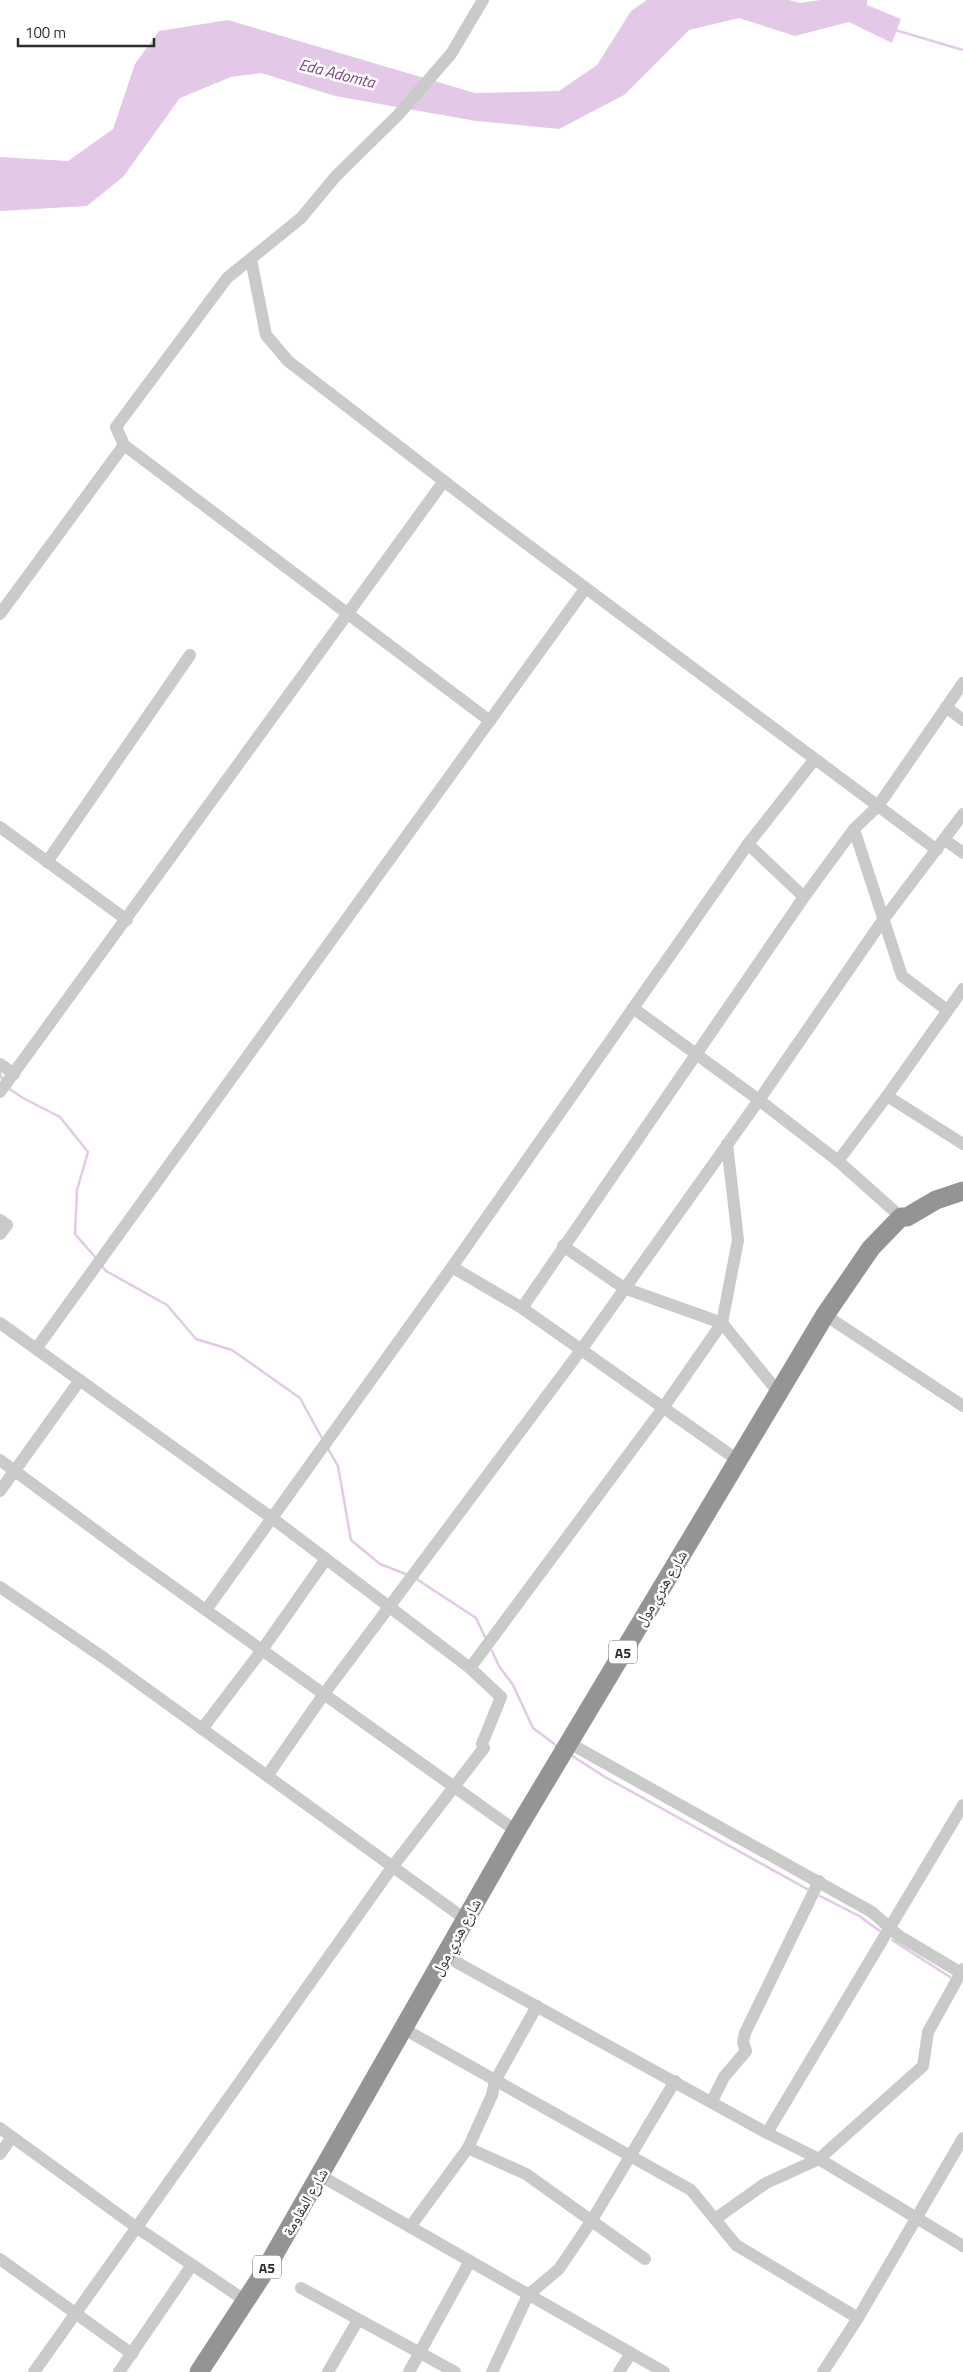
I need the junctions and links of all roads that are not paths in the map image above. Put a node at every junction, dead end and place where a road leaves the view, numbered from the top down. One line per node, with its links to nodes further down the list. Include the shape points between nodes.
1 (483, 0): 2 (street, via 451,54 419,92 336,176 301,218)
2 (252, 259): 3 (street, via 228,278 116,427); 4 (street, via 266,335 288,361)
3 (124, 445): 6 (street); 7 (street)
4 (444, 481): 5 (street); 7 (street)
5 (586, 589): 12 (street); 13 (street)
6 (0, 614)
7 (348, 614): 12 (street); 23 (street)
8 (190, 655): 21 (street)
9 (963, 683): 10 (street)
10 (946, 707): 11 (street); 14 (street)
11 (963, 720)
12 (490, 721): 48 (street)
13 (814, 760): 14 (street); 18 (street)
14 (878, 806): 17 (street); 19 (street)
15 (963, 814): 19 (street)
16 (0, 827): 21 (street)
17 (854, 828): 22 (street); 24 (street)
18 (748, 844): 22 (street); 26 (street)
19 (941, 845): 20 (street); 24 (street)
20 (963, 853)
21 (47, 862): 23 (street)
22 (804, 897): 28 (street)
23 (126, 920): 30 (street)
24 (883, 920): 27 (street, via 902,976); 33 (street)
25 (963, 989): 27 (street)
26 (633, 1008): 28 (street); 42 (street)
27 (947, 1010): 32 (street)
28 (697, 1055): 33 (street); 41 (street)
29 (0, 1064): 30 (street)
30 (14, 1074): 31 (street)
31 (0, 1092)
32 (887, 1096): 35 (street); 36 (street)
33 (759, 1100): 34 (street); 36 (street)
34 (727, 1144): 43 (street); 47 (street, via 738,1240)
35 (963, 1144)
36 (838, 1161): 38 (street)
37 (963, 1190): 38 (highway, شارع هنري مول / A5)
38 (901, 1217): 45 (highway, شارع هنري مول / A5, via 871,1248)
39 (0, 1220): 40 (street, via 7,1225)
40 (0, 1234)
41 (563, 1246): 43 (street); 44 (street)
42 (452, 1267): 44 (street); 58 (street)
43 (624, 1288): 47 (street); 49 (street)
44 (522, 1308): 49 (street)
45 (825, 1315): 51 (highway, شارع هنري مول / A5); 52 (street)
46 (0, 1323): 48 (street)
47 (722, 1323): 51 (street); 53 (street)
48 (36, 1349): 50 (street)
49 (581, 1350): 53 (street); 61 (street)
50 (80, 1380): 56 (street); 58 (street)
51 (778, 1392): 55 (highway, شارع هنري مول / A5)
52 (963, 1406)
53 (663, 1408): 55 (street); 64 (street)
54 (0, 1460): 56 (street)
55 (739, 1461): 67 (highway, شارع هنري مول / A5)
56 (14, 1470): 57 (street); 62 (street)
57 (0, 1491)
58 (272, 1518): 59 (street); 62 (street)
59 (326, 1559): 61 (street); 63 (street)
60 (0, 1587): 66 (street)
61 (388, 1606): 64 (street); 65 (street)
62 (206, 1610): 63 (street)
63 (262, 1650): 65 (street); 66 (street)
64 (470, 1668): 69 (street, via 501,1697 482,1744 484,1748)
65 (324, 1694): 68 (street); 69 (street)
66 (202, 1729): 68 (street)
67 (569, 1743): 71 (highway, شارع هنري مول / A5); 73 (street)
68 (267, 1776): 72 (street)
69 (454, 1787): 71 (street); 72 (street)
70 (963, 1805): 75 (street)
71 (516, 1831): 74 (highway, شارع هنري مول / A5)
72 (393, 1866): 74 (street); 96 (street)
73 (819, 1881): 75 (street, via 872,1912); 82 (street, via 745,2033 746,2051 724,2077)
74 (465, 1919): 76 (highway, شارع هنري مول / A5)
75 (890, 1928): 77 (street); 84 (street)
76 (445, 1956): 78 (street); 79 (highway, شارع هنري مول / A5)
77 (962, 1972): 90 (street, via 928,2032 922,2066)
78 (537, 2006): 80 (street); 81 (street)
79 (404, 2029): 81 (street); 91 (highway, شارع هنري مول / A5)
80 (675, 2080): 82 (street); 89 (street)
81 (495, 2081): 87 (street); 89 (street)
82 (712, 2101): 84 (street)
83 (0, 2128): 85 (street)
84 (767, 2133): 90 (street)
85 (12, 2137): 88 (street); 96 (street)
86 (963, 2138): 93 (street)
87 (468, 2148): 95 (street, via 526,2174); 97 (street)
88 (0, 2154)
89 (630, 2157): 94 (street, via 691,2190); 95 (street)
90 (819, 2158): 93 (street); 94 (street, via 766,2183)
91 (330, 2159): 92 (highway, شارع المقاومة / A5)
92 (321, 2176): 97 (street); 105 (highway, شارع المقاومة / A5)
93 (916, 2218): 98 (street); 107 (street)
94 (714, 2219): 107 (street, via 736,2245)
95 (592, 2220): 100 (street); 104 (street, via 559,2269)
96 (136, 2227): 102 (street); 106 (street)
97 (410, 2227): 101 (street)
98 (963, 2246)
99 (0, 2259): 106 (street)
100 (644, 2259)
101 (470, 2261): 104 (street); 111 (street)
102 (192, 2265): 105 (street); 110 (street)
103 (300, 2288): 108 (street)
104 (528, 2296): 109 (street); 118 (street)
105 (246, 2301): 114 (highway, شارع المقاومة / A5)
106 (75, 2314): 110 (street); 112 (street)
107 (858, 2318): 121 (street)
108 (358, 2320): 111 (street); 115 (street)
109 (631, 2353): 119 (street); 120 (street)
110 (132, 2354): 113 (street)
111 (420, 2354): 116 (street); 117 (street)
112 (34, 2372)
113 (119, 2372)
114 (199, 2372)
115 (328, 2372)
116 (409, 2372)
117 (455, 2372)
118 (492, 2372)
119 (620, 2372)
120 (664, 2372)
121 (823, 2372)

